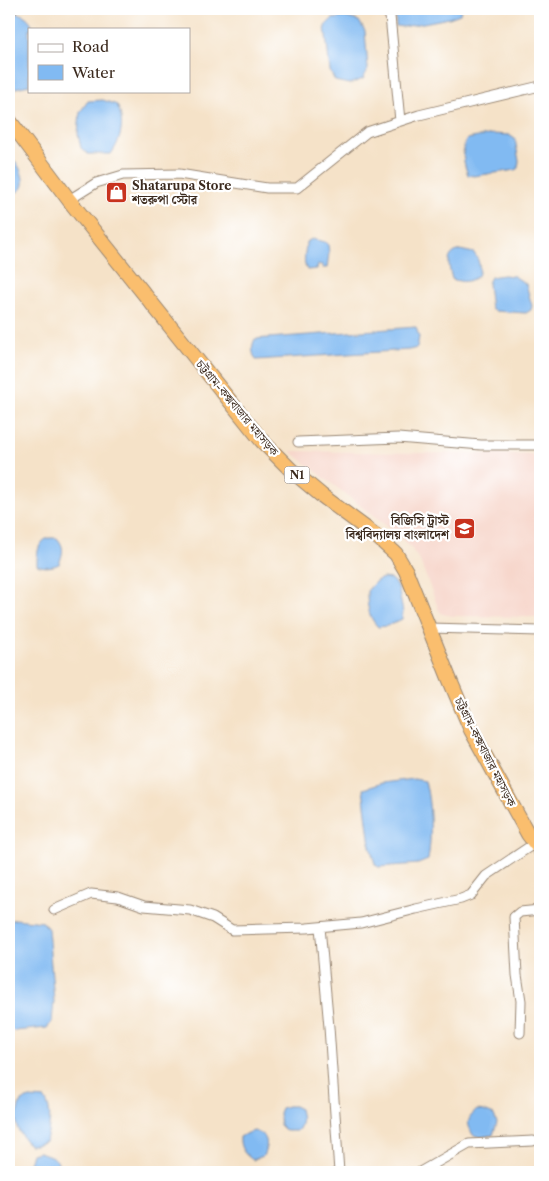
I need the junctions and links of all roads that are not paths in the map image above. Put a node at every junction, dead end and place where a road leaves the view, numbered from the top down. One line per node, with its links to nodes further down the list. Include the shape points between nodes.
1 (13, 9): 3 (street)
2 (383, 9): 6 (street, via 390,16)
3 (9, 10)
4 (540, 86): 6 (street)
5 (9, 120): 7 (highway, চট্টগ্রাম-কক্সবাজার মহাসড়ক / N1)
6 (400, 121): 7 (street, via 367,132 297,188 267,188 179,174 123,175 96,183)
7 (68, 200): 10 (highway, চট্টগ্রাম-কক্সবাজার মহাসড়ক / N1, via 262,441 291,470 396,554)
8 (298, 442): 9 (street, via 398,438 481,445)
9 (540, 445)
10 (428, 628): 11 (street); 12 (highway, চট্টগ্রাম-কক্সবাজার মহাসড়ক / N1, via 471,730 528,834)
11 (540, 631)
12 (538, 846): 15 (street, via 486,876 471,895 462,899 361,923)
13 (54, 910): 15 (street, via 91,894 118,897 144,906 190,910 213,918 232,930)
14 (540, 910): 16 (street, via 520,912 514,917 521,1001)
15 (320, 927): 18 (street)
16 (520, 1033)
17 (533, 1141): 19 (street, via 469,1144)
18 (339, 1172)
19 (420, 1172)

